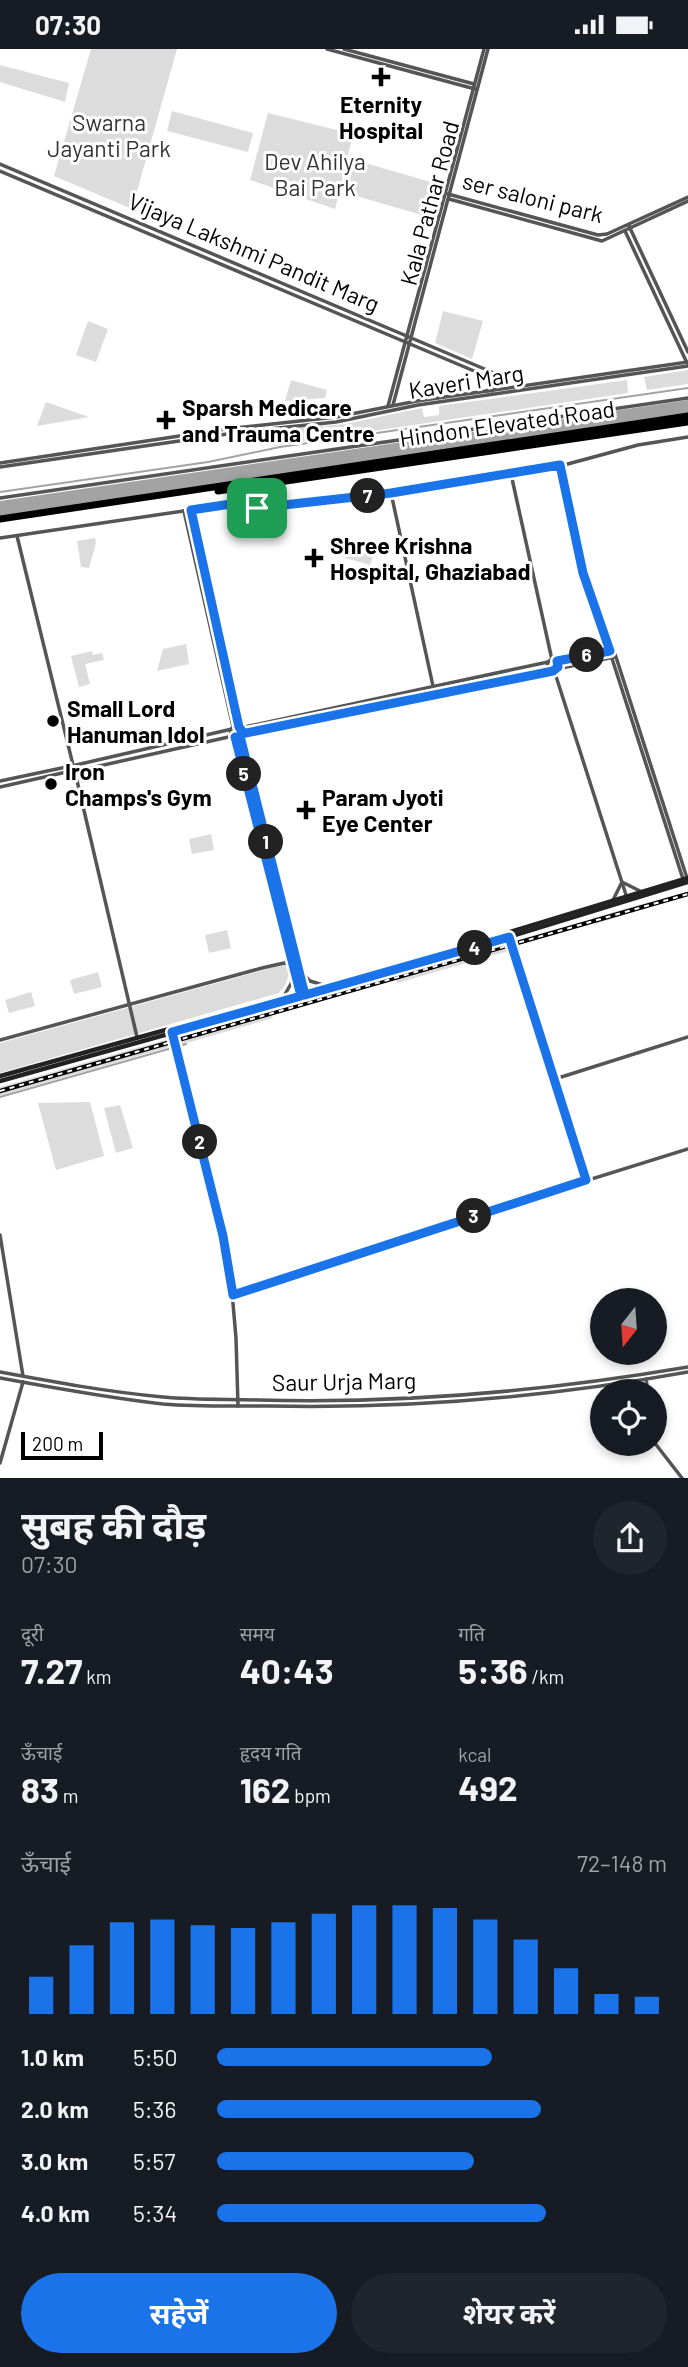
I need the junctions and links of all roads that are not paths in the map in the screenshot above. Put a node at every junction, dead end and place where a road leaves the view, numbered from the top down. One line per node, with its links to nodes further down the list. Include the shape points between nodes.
1 (327, 49): 4 (street)
2 (344, 49): 4 (street)
3 (486, 49): 4 (street, Kala Pathar Road)
4 (476, 87): 7 (street, Kala Pathar Road)
5 (0, 164): 10 (street, Vijaya Lakshmi Pandit Marg)
6 (0, 171): 11 (street, Vijaya Lakshmi Pandit Marg)
7 (446, 196): 9 (street, ser saloni park, via 598,240); 10 (street, Kala Pathar Road)
8 (688, 199): 9 (street, ser saloni park)
9 (626, 228): 12 (street); 13 (street)
10 (409, 337): 11 (street, Kala Pathar Road); 14 (street, Vijaya Lakshmi Pandit Marg, via 492,372)
11 (407, 343): 14 (street, Vijaya Lakshmi Pandit Marg); 17 (street, Kala Pathar Road)
12 (688, 352)
13 (688, 364): 15 (street, Kaveri Marg)
14 (491, 379): 15 (street)
15 (490, 393): 17 (street, Kaveri Marg)
16 (688, 398): 25 (street)
17 (391, 409): 21 (street, Kaveri Marg, via 226,429)
18 (688, 416): 28 (highway, Hindon Elevated Road)
19 (688, 422): 28 (highway, Hindon Elevated Road)
20 (688, 437): 22 (street)
21 (0, 465)
22 (562, 465): 23 (street); 31 (street, via 583,573)
23 (511, 473): 24 (street); 33 (street)
24 (391, 493): 26 (street, via 275,507 231,504); 35 (street)
25 (0, 498)
26 (191, 510): 27 (street); 37 (street)
27 (184, 511): 29 (street); 37 (street)
28 (0, 521)
29 (17, 535): 30 (street); 39 (street)
30 (0, 538)
31 (611, 650): 32 (street); 33 (street)
32 (614, 657): 34 (street); 42 (street)
33 (552, 661): 34 (street); 34 (street); 35 (street)
34 (554, 670): 36 (street); 43 (street)
35 (433, 687): 36 (street); 37 (street)
36 (435, 694): 38 (street)
37 (236, 728): 38 (street); 38 (street); 39 (street)
38 (237, 736): 39 (street); 48 (street)
39 (74, 768): 40 (street); 41 (street); 52 (street)
40 (0, 781)
41 (0, 786)
42 (686, 879): 44 (main road); 45 (main road)
43 (622, 882): 44 (street); 45 (street); 46 (street)
44 (644, 892): 45 (main road)
45 (627, 899): 46 (main road); 47 (main road)
46 (612, 902): 49 (main road)
47 (509, 937): 50 (main road); 58 (street)
48 (295, 967): 49 (street, via 306,979); 50 (street); 51 (street); 52 (street, via 284,963 262,968)
49 (323, 985): 50 (main road)
50 (302, 993): 51 (main road); 53 (main road)
51 (284, 996): 54 (main road)
52 (130, 1006): 54 (street); 56 (street)
53 (172, 1032): 57 (main road); 62 (street, via 223,1236)
54 (137, 1037): 57 (main road)
55 (688, 1037): 58 (street)
56 (0, 1040)
57 (0, 1079)
58 (555, 1079): 60 (street)
59 (688, 1149): 60 (street)
60 (586, 1180): 62 (street)
61 (0, 1235): 65 (street)
62 (233, 1295): 69 (street)
63 (688, 1370): 67 (street, Saur Urja Marg)
64 (0, 1372): 65 (street, Saur Urja Marg)
65 (23, 1376): 69 (street, Saur Urja Marg, via 155,1397)
66 (0, 1378): 68 (street, Saur Urja Marg)
67 (646, 1378): 70 (street, Saur Urja Marg); 72 (street, Saur Urja Marg, via 602,1387 469,1400)
68 (23, 1383): 71 (street, Saur Urja Marg, via 155,1403); 74 (street)
69 (238, 1400): 70 (street, Saur Urja Marg); 71 (street)
70 (352, 1400): 72 (street)
71 (238, 1406): 72 (street, Saur Urja Marg)
72 (353, 1406)
73 (665, 1456): 75 (street)
74 (0, 1463)
75 (682, 1478)

